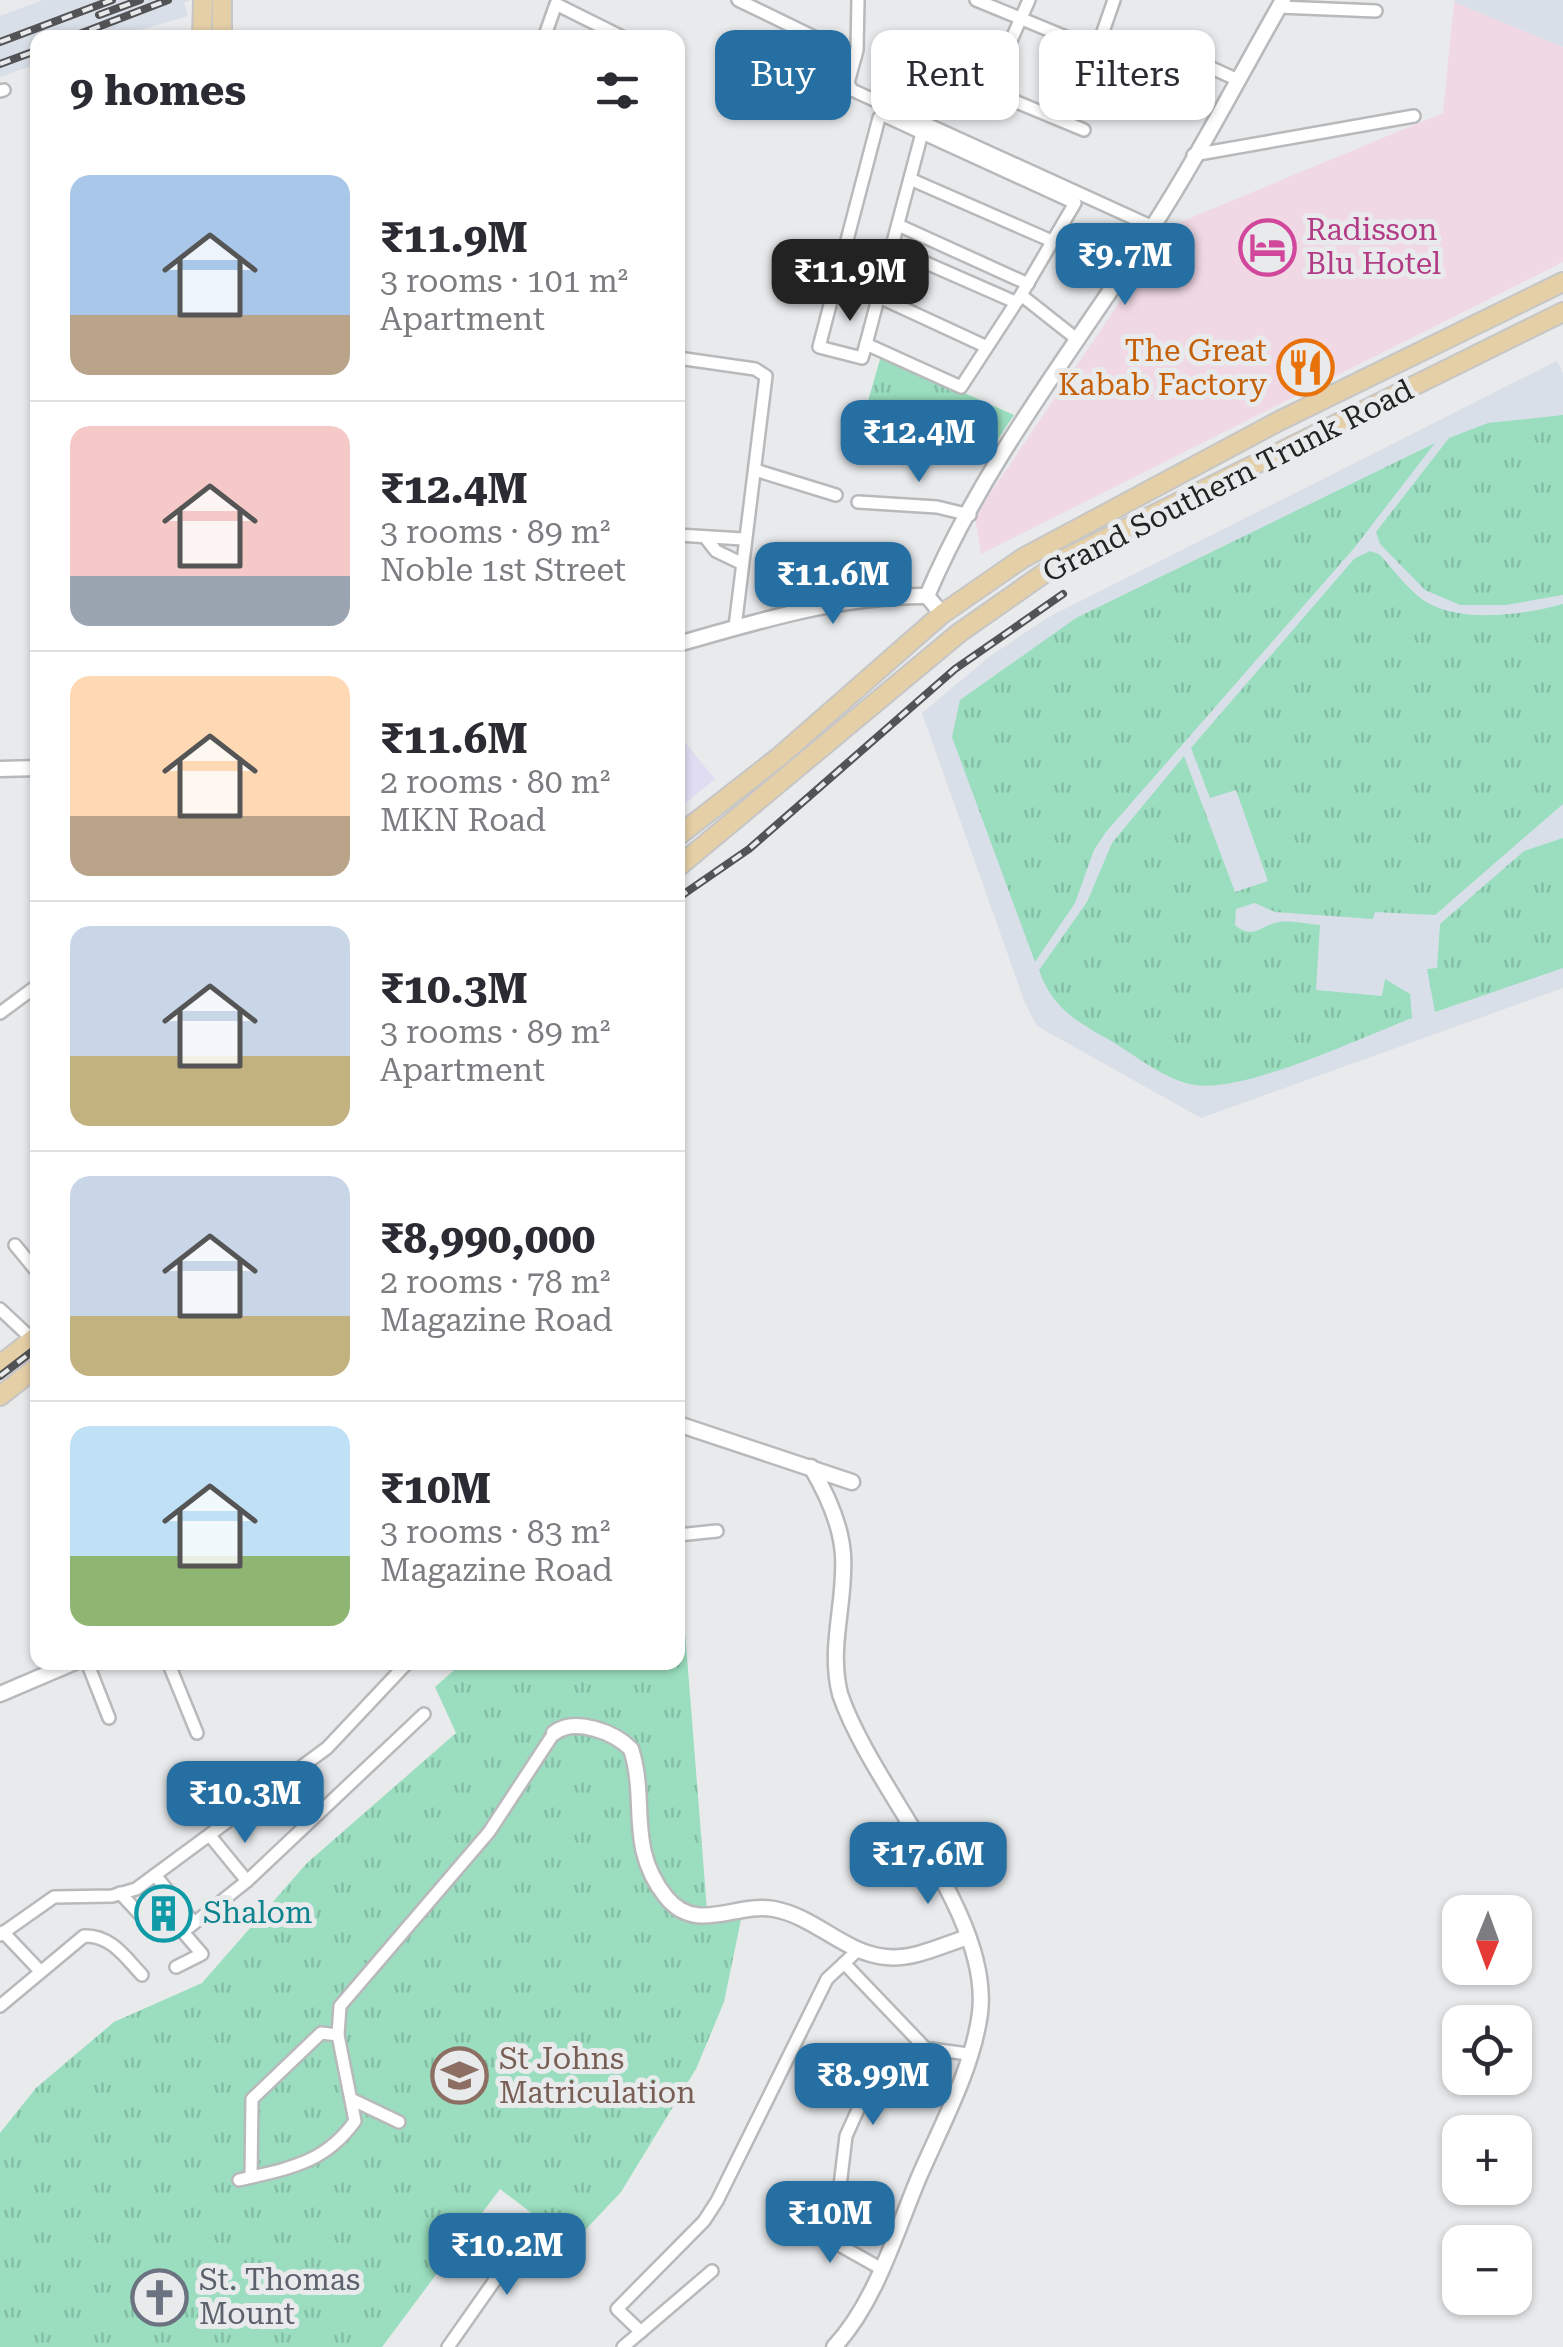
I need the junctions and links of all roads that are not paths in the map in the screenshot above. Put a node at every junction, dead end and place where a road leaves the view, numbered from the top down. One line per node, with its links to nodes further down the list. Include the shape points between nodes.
1 (203, 0): 13 (main road)
2 (222, 0): 14 (main road)
3 (738, 0): 18 (street)
4 (844, 0): 9 (street)
5 (976, 0): 12 (street)
6 (1029, 0): 12 (street)
7 (1114, 0): 12 (street, via 1099,43 1084,46)
8 (552, 2): 15 (street); 16 (street)
9 (857, 3): 18 (street)
10 (1281, 4): 11 (street); 20 (street)
11 (1376, 11)
12 (1022, 19): 17 (street)
13 (200, 30)
14 (222, 30)
15 (546, 30)
16 (608, 30)
17 (1017, 30)
18 (855, 57): 28 (street, via 852,90)
19 (1215, 70): 20 (street)
20 (1238, 80): 25 (street)
21 (1019, 103): 23 (street)
22 (1414, 116): 25 (street)
23 (1084, 130)
24 (922, 134): 26 (street); 29 (street, via 1075,204); 36 (street, via 880,118 819,346 862,358)
25 (1193, 155): 28 (street)
26 (910, 179): 27 (street); 29 (street)
27 (898, 225): 30 (street); 32 (street)
28 (1153, 226): 35 (street)
29 (1054, 242): 32 (street)
30 (892, 248): 32 (street); 33 (street)
31 (1563, 282): 46 (main road, Grand Southern Trunk Road)
32 (1021, 294): 35 (street); 37 (street)
33 (878, 297): 36 (street); 37 (street)
34 (1563, 312): 47 (main road, Grand Southern Trunk Road)
35 (1078, 340): 42 (street)
36 (866, 344): 37 (street, via 961,387)
37 (987, 347)
38 (685, 359): 39 (street, via 766,376)
39 (755, 470): 40 (street); 45 (street)
40 (836, 495)
41 (858, 502): 42 (street)
42 (970, 514): 49 (street)
43 (685, 536): 44 (street)
44 (705, 537): 45 (street); 48 (street, via 716,552)
45 (743, 539): 48 (street)
46 (1052, 541): 47 (main road); 50 (main road, Grand Southern Trunk Road)
47 (1066, 558): 52 (main road, Grand Southern Trunk Road)
48 (741, 563): 51 (street)
49 (927, 596): 50 (street); 51 (street, via 850,601)
50 (942, 614): 52 (main road); 56 (main road, Grand Southern Trunk Road)
51 (735, 628): 53 (street)
52 (959, 633): 57 (main road, Grand Southern Trunk Road)
53 (685, 642)
54 (30, 768): 55 (street)
55 (0, 769)
56 (685, 831)
57 (685, 861)
58 (30, 991): 59 (street)
59 (0, 1013)
60 (15, 1245): 61 (street)
61 (30, 1263)
62 (0, 1308): 63 (street)
63 (30, 1333)
64 (30, 1341): 65 (main road)
65 (0, 1364)
66 (30, 1372): 67 (main road)
67 (0, 1396)
68 (685, 1425): 69 (street)
69 (811, 1468): 70 (street); 89 (street, via 842,1545 834,1653 840,1694)
70 (852, 1482)
71 (718, 1531): 72 (street)
72 (685, 1534)
73 (56, 1670): 77 (street)
74 (90, 1670): 79 (street)
75 (171, 1670): 81 (street)
76 (400, 1670): 82 (street, via 327,1748)
77 (0, 1694)
78 (424, 1714): 84 (street)
79 (109, 1718)
80 (554, 1732): 90 (street, via 565,1726 594,1730 631,1749 642,1851 676,1906 705,1917 777,1910 812,1922); 96 (street, via 489,1832 340,2006)
81 (196, 1733)
82 (211, 1837): 83 (street); 84 (street)
83 (155, 1875): 85 (street); 86 (street)
84 (246, 1881): 86 (street)
85 (120, 1893): 87 (street); 88 (street, via 54,1897)
86 (194, 1923): 92 (street, via 183,1932 202,1954)
87 (149, 1924)
88 (2, 1934): 93 (street)
89 (968, 1936): 90 (street, via 893,1958); 98 (street, via 981,1996)
90 (857, 1951): 91 (street)
91 (844, 1964): 97 (street); 104 (street, via 826,1979 704,2220 617,2309)
92 (176, 1966)
93 (40, 1972): 94 (street, via 84,1936 98,1936); 95 (street)
94 (142, 1975)
95 (0, 2006)
96 (338, 2035): 99 (street); 99 (street, via 321,2033 252,2099 245,2178 336,2147 355,2121)
97 (928, 2051): 98 (street); 102 (street, via 870,2083 846,2136 837,2211 826,2238)
98 (968, 2054): 102 (street)
99 (353, 2100): 100 (street)
100 (399, 2122)
101 (532, 2226): 105 (street)
102 (880, 2268): 107 (street, via 856,2321)
103 (712, 2271): 104 (street)
104 (640, 2332): 106 (street)
105 (448, 2347)
106 (623, 2347)
107 (834, 2347)

